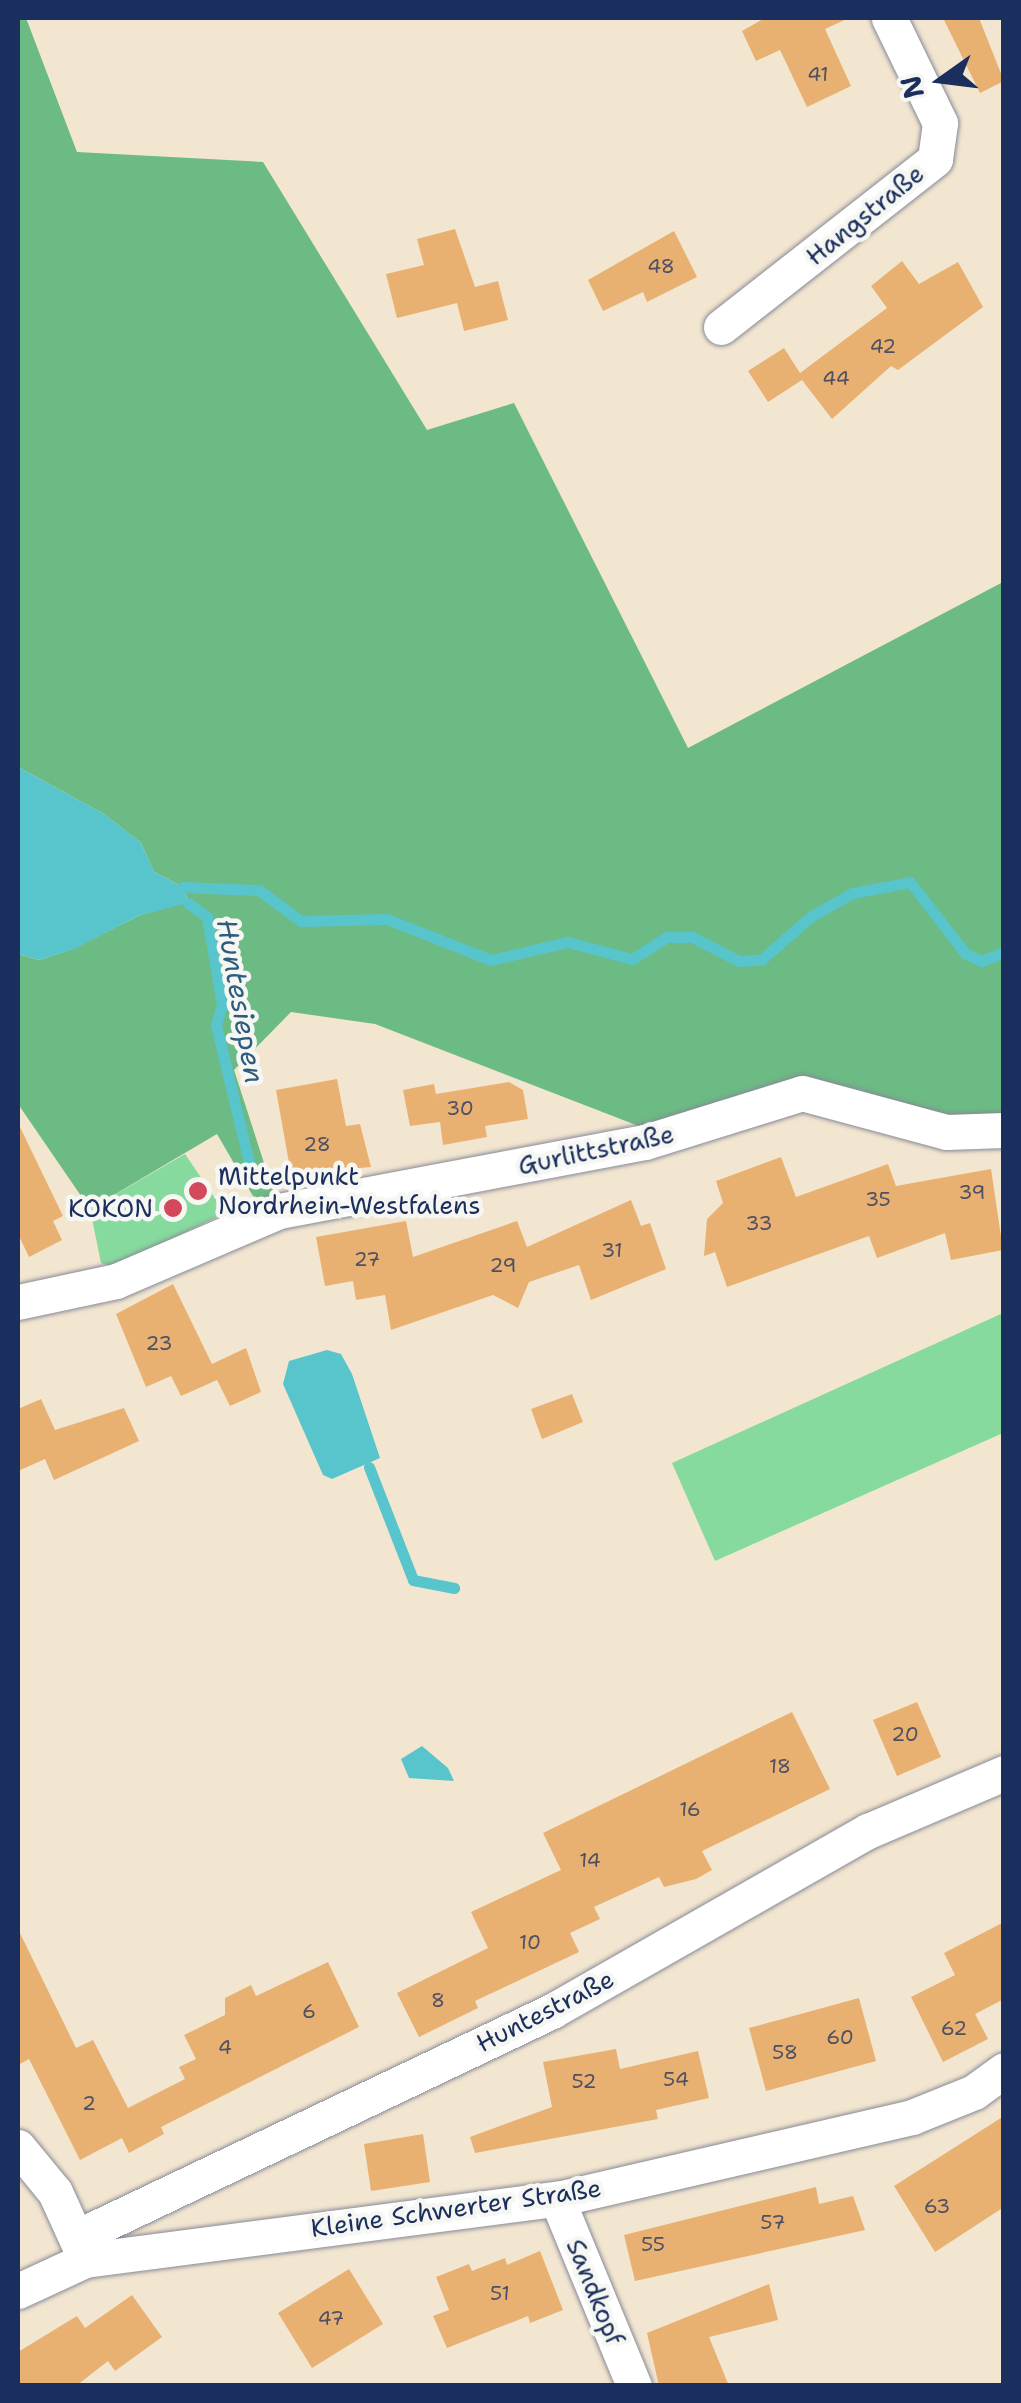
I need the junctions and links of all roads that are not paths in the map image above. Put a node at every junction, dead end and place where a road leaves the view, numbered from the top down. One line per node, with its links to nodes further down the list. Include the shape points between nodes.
1 (888, 18): 2 (street, Hangstraße, via 940,123 935,159)
2 (721, 327)
3 (1004, 1130): 4 (street, Gurlittstraße, via 946,1132 802,1093 645,1142 279,1211 116,1281)
4 (18, 1302)
5 (1004, 1773): 9 (street, Huntestraße, via 868,1831 552,2010)
6 (1004, 2070): 8 (street, Kleine Schwerter Straße, via 974,2092 912,2117)
7 (18, 2148): 9 (street)
8 (557, 2199): 9 (street, Kleine Schwerter Straße); 11 (street, Sandkopf)
9 (82, 2248): 10 (street, Kleine Schwerter Straße)
10 (18, 2290)
11 (634, 2386)

